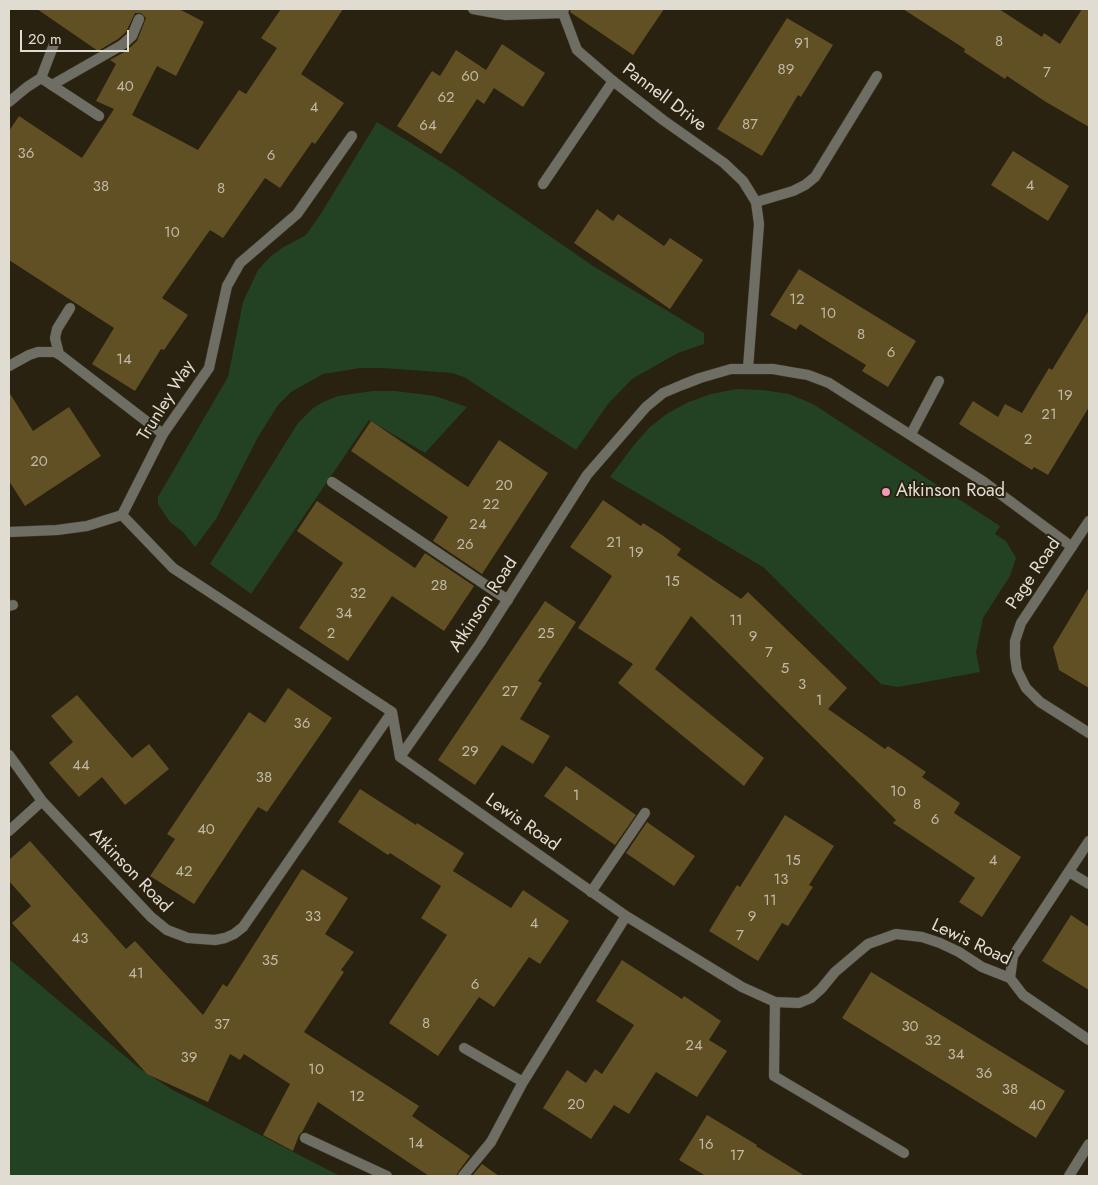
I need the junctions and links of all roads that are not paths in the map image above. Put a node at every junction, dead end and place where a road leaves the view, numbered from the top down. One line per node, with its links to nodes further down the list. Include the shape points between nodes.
1 (473, 9): 2 (street, Pannell Drive, via 506,15)
2 (564, 11): 7 (street, Pannell Drive, via 577,50)
3 (139, 20): 8 (street, via 132,36 122,45)
4 (54, 44): 6 (street)
5 (877, 76): 13 (street, via 815,177 792,191)
6 (40, 78): 8 (street); 9 (street)
7 (613, 81): 12 (street); 13 (street, Pannell Drive, via 724,163 743,181)
8 (52, 85): 10 (street)
9 (9, 102)
10 (99, 116)
11 (352, 136): 19 (street, Trunley Way, via 297,214 240,263 227,286 209,368)
12 (543, 184)
13 (756, 202): 17 (street, Pannell Drive, via 759,224)
14 (70, 308): 15 (street, via 55,338)
15 (60, 355): 16 (street, via 38,352); 19 (street)
16 (9, 366)
17 (748, 368): 20 (street, Atkinson Road, via 808,375 829,383); 26 (street, Atkinson Road, via 700,378 664,393 646,407 587,475)
18 (939, 381): 20 (street)
19 (163, 434): 22 (street, Trunley Way)
20 (911, 434): 25 (street, Atkinson Road, via 984,482)
21 (332, 482): 26 (street)
22 (122, 515): 24 (street, via 87,526); 27 (street, via 173,568)
23 (1089, 521): 25 (street, Page Road)
24 (9, 532)
25 (1072, 547): 28 (street, Page Road, via 1021,622 1015,641 1015,656 1017,670 1026,688 1040,702)
26 (508, 600): 30 (street, Atkinson Road)
27 (392, 712): 30 (street); 31 (street, Atkinson Road, via 243,927 225,938 194,939 166,930)
28 (1089, 733)
29 (9, 755): 31 (street, Atkinson Road)
30 (400, 757): 37 (street, Lewis Road)
31 (42, 801): 33 (street)
32 (645, 813): 37 (street)
33 (9, 830)
34 (1089, 841): 35 (street)
35 (1069, 872): 36 (street); 39 (street, via 1013,956)
36 (1089, 884)
37 (592, 892): 38 (street, Lewis Road)
38 (626, 916): 40 (street, Lewis Road, via 742,987); 43 (street)
39 (1010, 978): 40 (street, Lewis Road, via 982,967 940,943 896,934 856,952 811,998 799,1003); 41 (street, Lewis Road, via 1023,994)
40 (775, 1002): 46 (street, via 774,1076)
41 (1089, 1040)
42 (464, 1048): 43 (street)
43 (523, 1082): 48 (street, via 491,1142)
44 (305, 1138): 47 (street)
45 (1089, 1144): 49 (street)
46 (904, 1153)
47 (387, 1176)
48 (463, 1176)
49 (1069, 1176)

